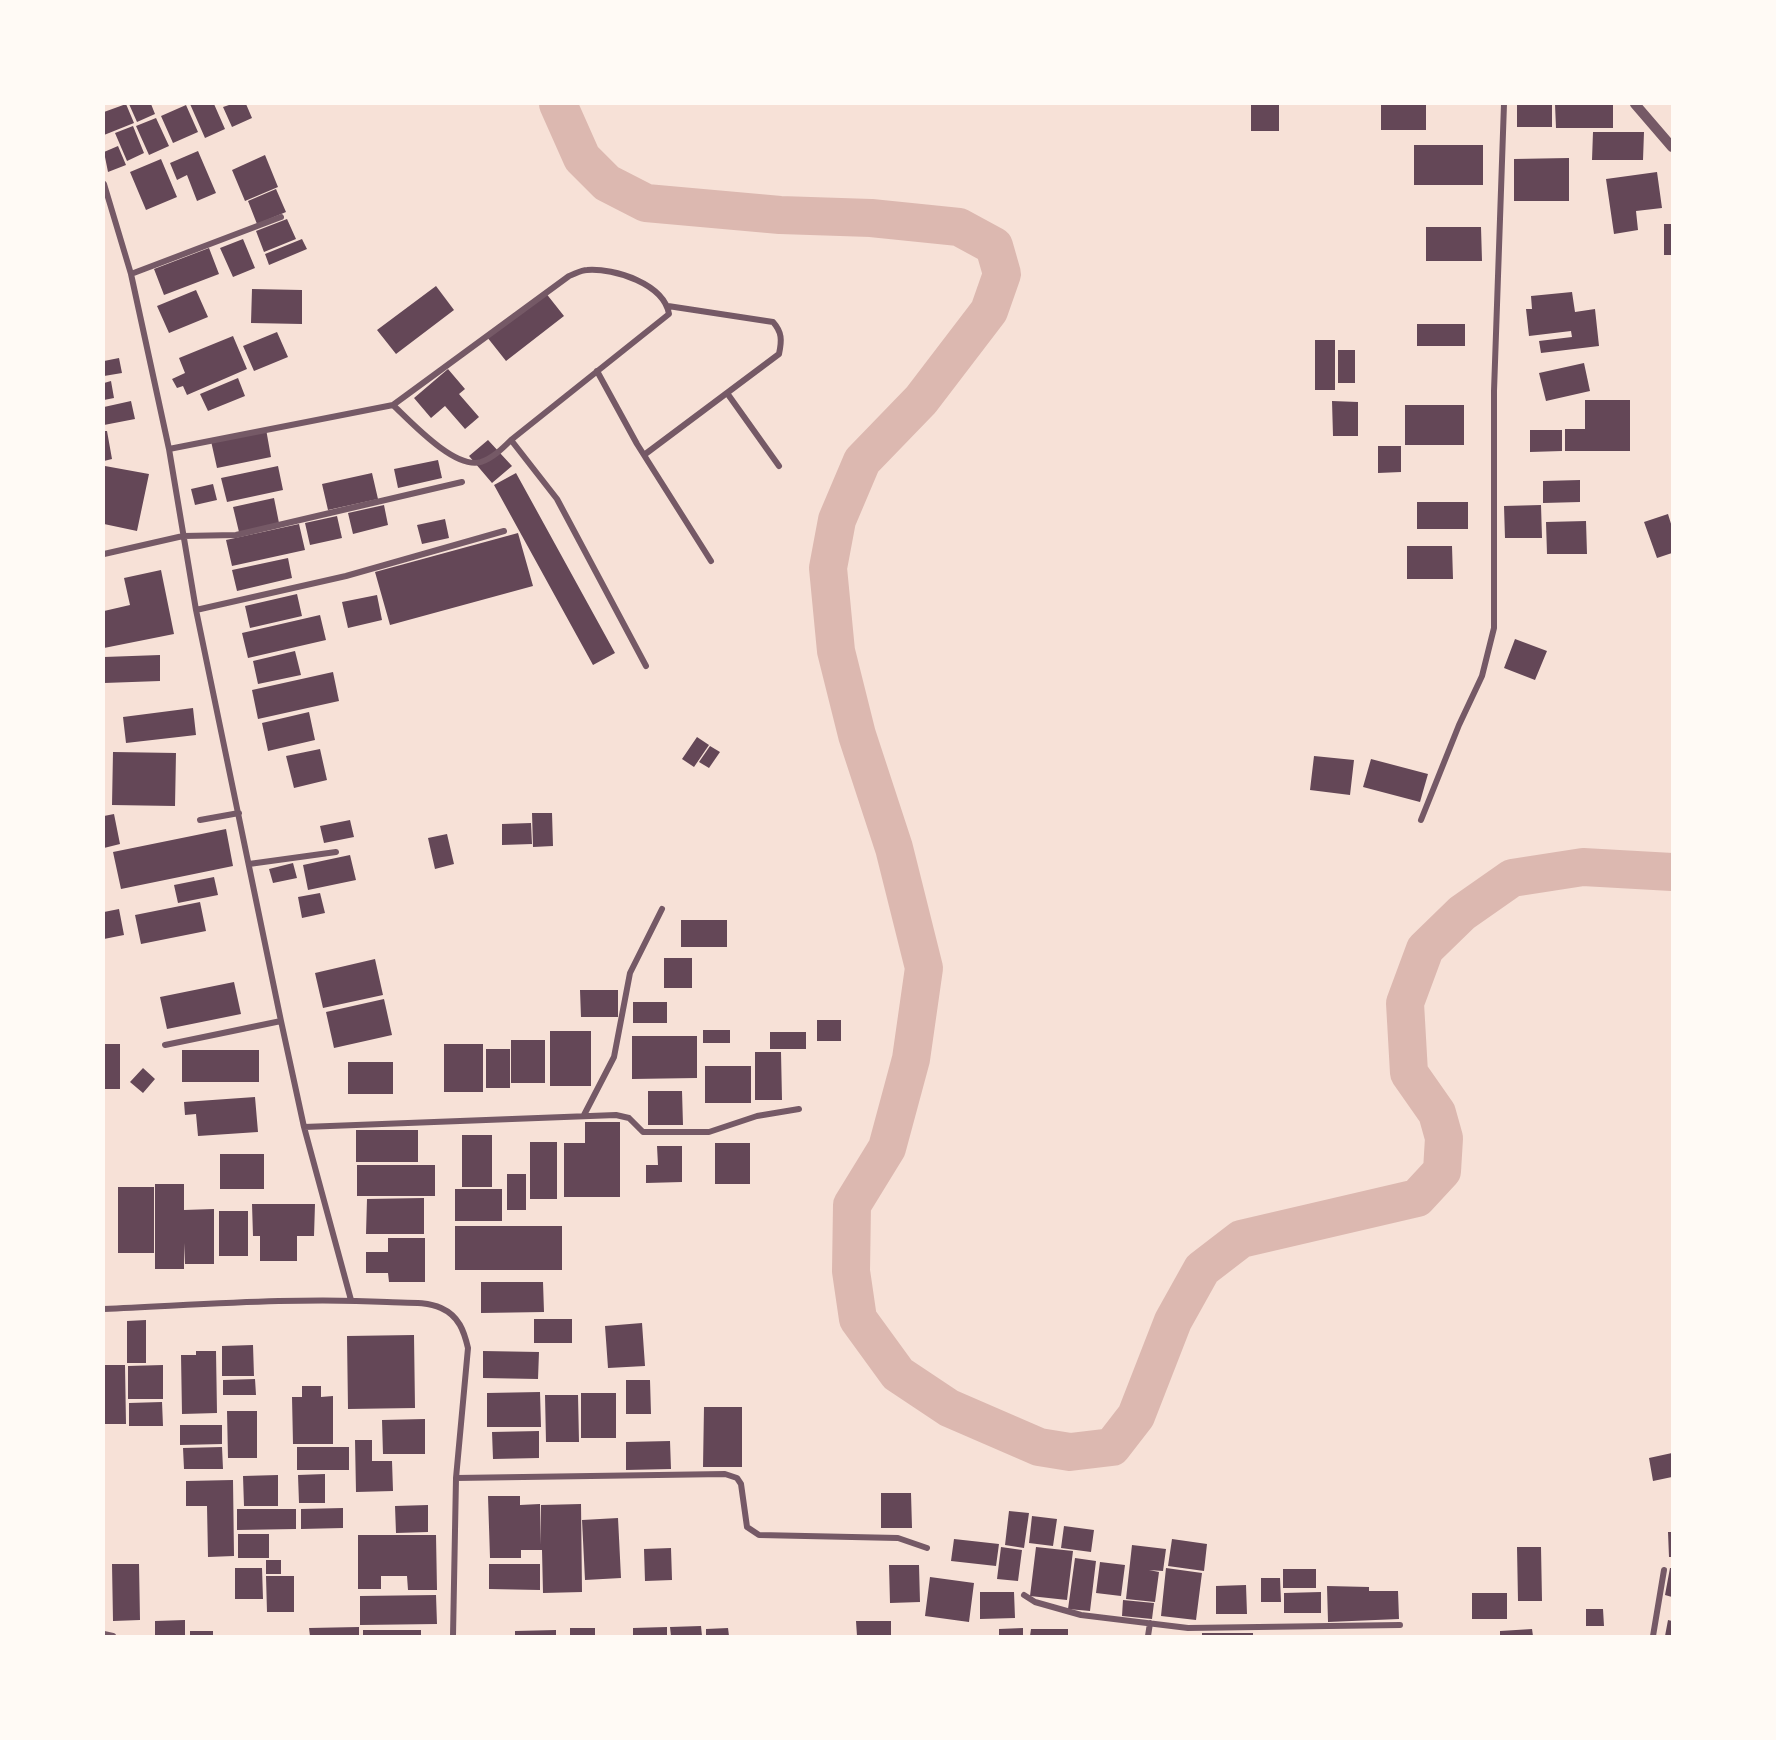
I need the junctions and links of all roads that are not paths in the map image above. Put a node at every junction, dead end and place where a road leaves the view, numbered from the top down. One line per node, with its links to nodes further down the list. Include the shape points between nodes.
1 (1504, 104): 24 (street, via 1494,391 1494,628 1482,676)
2 (1635, 104): 3 (street)
3 (1672, 147)
4 (104, 184): 6 (street)
5 (281, 217): 6 (street)
6 (131, 274): 12 (street)
7 (668, 306): 8 (street, via 669,314); 9 (street, via 773,321 779,328 779,354); 10 (street, via 659,293 630,279 593,270 569,276)
8 (597, 370): 11 (street); 13 (street)
9 (727, 393): 13 (street); 14 (street)
10 (393, 405): 11 (street, via 451,455 466,461 480,463); 12 (street)
11 (511, 440): 21 (street, via 556,499)
12 (169, 449): 17 (street)
13 (644, 455): 19 (street)
14 (779, 466)
15 (462, 482): 17 (street, via 236,535)
16 (504, 531): 20 (street, via 346,576)
17 (183, 537): 18 (street); 20 (street)
18 (104, 554)
19 (711, 561)
20 (196, 610): 22 (street)
21 (646, 666)
22 (239, 813): 23 (street); 26 (street)
23 (200, 820)
24 (1421, 820)
25 (336, 852): 26 (street)
26 (249, 864): 28 (street)
27 (662, 909): 31 (street, via 630,973 617,1048)
28 (281, 1021): 29 (street); 32 (street)
29 (165, 1045)
30 (799, 1109): 31 (street, via 769,1113 700,1133 643,1132 623,1116)
31 (584, 1116): 32 (street)
32 (304, 1126): 33 (street)
33 (351, 1300): 34 (street); 35 (street, via 440,1307 463,1328 468,1348)
34 (104, 1309)
35 (456, 1478): 36 (street, via 725,1474 741,1484 747,1527 759,1535 898,1538); 43 (street)
36 (927, 1548)
37 (1664, 1570): 45 (street)
38 (1024, 1595): 39 (street, via 1081,1615)
39 (1150, 1623): 40 (street, via 1188,1628); 44 (street)
40 (1400, 1625)
41 (104, 1634): 42 (street)
42 (113, 1636)
43 (453, 1636)
44 (1148, 1636)
45 (1653, 1636)

